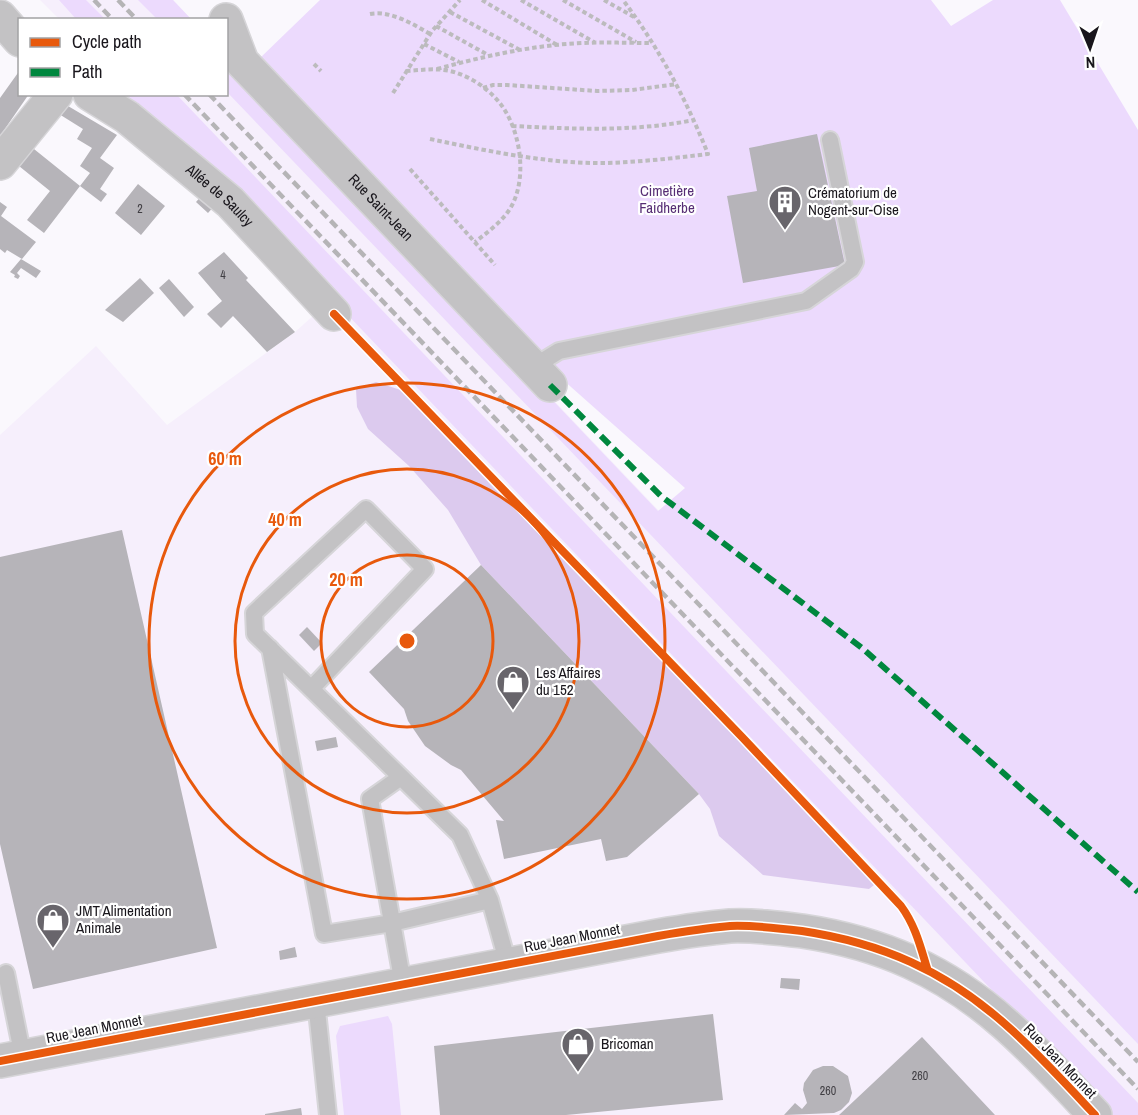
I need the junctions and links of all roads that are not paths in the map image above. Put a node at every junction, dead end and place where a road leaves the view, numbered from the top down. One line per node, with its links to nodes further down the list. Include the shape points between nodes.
1 (207, 0): 3 (street, Rue Saint-Jean)
2 (0, 17): 5 (street)
3 (224, 18)
4 (228, 25): 11 (street, Rue Saint-Jean, via 242,62)
5 (18, 38)
6 (54, 96): 9 (street)
7 (93, 96): 10 (street, Allée de Saulcy, via 127,117 230,202)
8 (830, 140): 11 (lane, via 855,262 851,269 806,301 559,351)
9 (0, 163)
10 (334, 314)
11 (542, 376)
12 (270, 648): 13 (lane); 13 (lane, via 255,634 254,613 366,509 425,569); 16 (lane, via 324,934)
13 (311, 688): 14 (lane)
14 (401, 777): 15 (lane, via 460,835); 16 (lane, via 370,799)
15 (490, 900): 16 (lane); 17 (lane)
16 (392, 923): 19 (lane)
17 (507, 964): 19 (street, Rue Jean Monnet); 23 (street, Rue Jean Monnet, via 731,926 850,939 927,968 969,996 1026,1043)
18 (6, 973): 21 (lane)
19 (403, 984): 20 (street, Rue Jean Monnet)
20 (316, 1001): 21 (street, Rue Jean Monnet); 22 (lane)
21 (11, 1059)
22 (328, 1115)
23 (1095, 1115)

